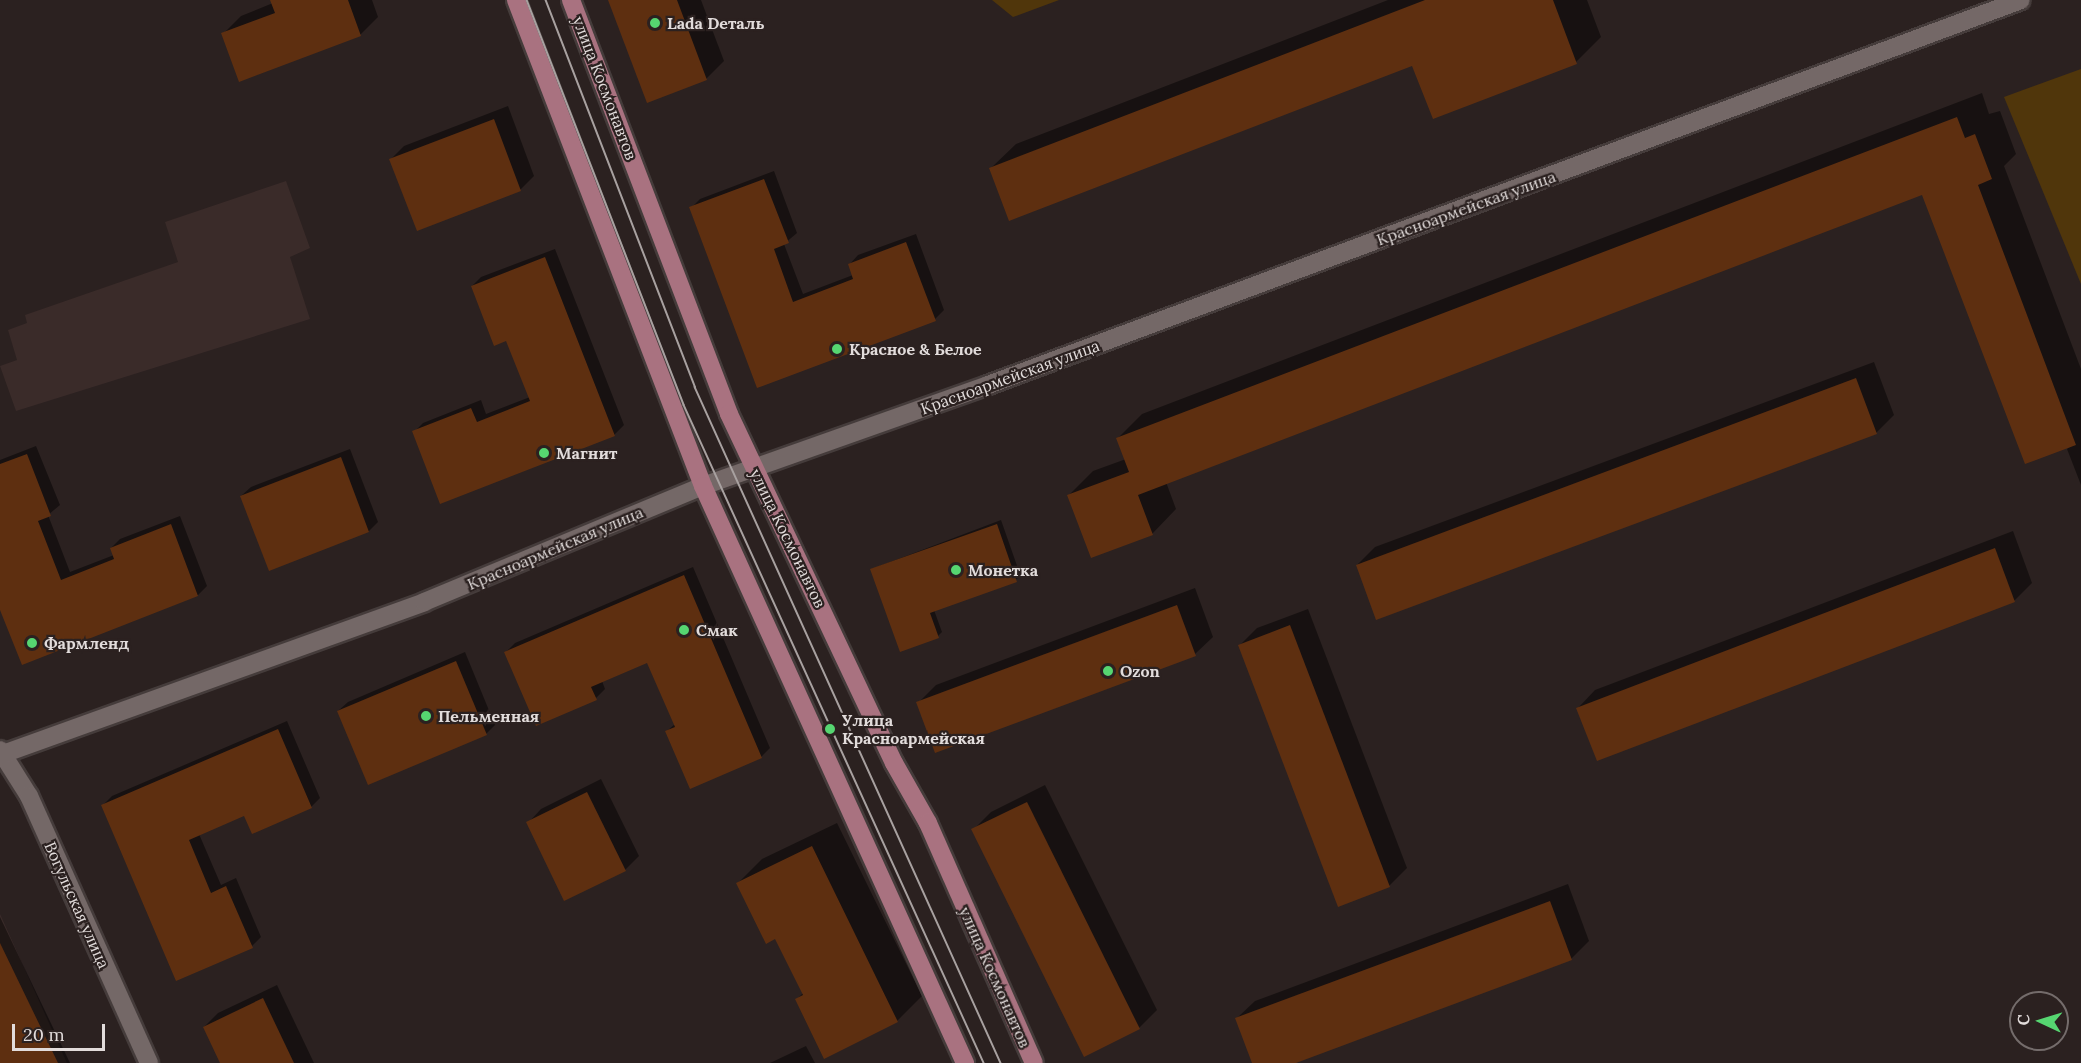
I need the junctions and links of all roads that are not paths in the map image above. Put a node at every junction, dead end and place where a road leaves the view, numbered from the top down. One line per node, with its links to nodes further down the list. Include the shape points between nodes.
1 (516, 0): 5 (main road)
2 (571, 0): 4 (main road, улица Космонавтов, via 725,403)
3 (2021, 0): 4 (street, Красноармейская улица, via 988,386)
4 (754, 467): 5 (street, Красноармейская улица); 9 (main road, улица Космонавтов, via 894,763 928,823)
5 (703, 486): 6 (street, Красноармейская улица, via 424,602); 8 (main road)
6 (1, 754): 7 (street, Вогульская улица, via 29,796)
7 (149, 1063)
8 (965, 1063)
9 (1034, 1063)

